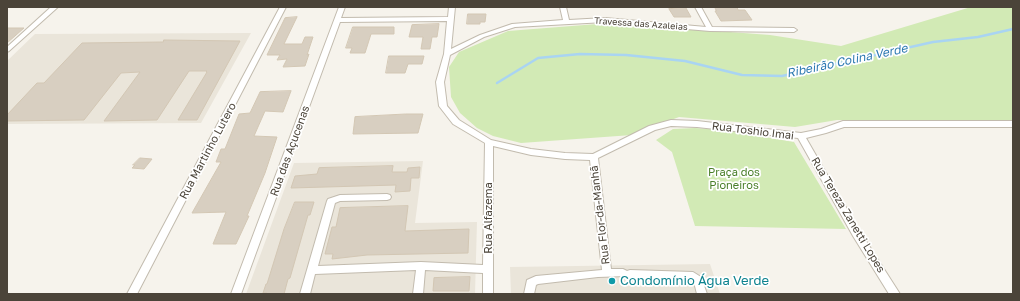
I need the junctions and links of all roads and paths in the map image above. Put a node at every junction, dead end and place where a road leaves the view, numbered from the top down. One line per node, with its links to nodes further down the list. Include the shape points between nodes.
1 (55, 7): 12 (street)
2 (283, 7): 23 (street, Rua Martinho Lutero)
3 (342, 7): 8 (street, Rua das Açucenas)
4 (452, 7): 7 (street)
5 (563, 7): 9 (street)
6 (698, 7): 10 (street)
7 (451, 19): 8 (street); 13 (street)
8 (337, 20): 24 (street, Rua das Açucenas)
9 (566, 22): 10 (street, Travessa das Azaleias, via 605,20); 13 (street, Travessa das Azaleias, via 514,25 482,36)
10 (710, 29): 11 (street, Travessa das Azaleias)
11 (794, 30)
12 (7, 50)
13 (447, 54): 16 (street, via 440,82 443,106 456,122)
14 (1013, 124): 15 (street, Rua Toshio Imai, via 843,124)
15 (801, 136): 17 (street, Rua Toshio Imai, via 697,124 671,124 652,128); 30 (street, Rua Tereza Zanetti Lopes, via 856,233)
16 (489, 142): 17 (street, via 538,153); 20 (street, Rua Alfazema)
17 (594, 157): 22 (street, Rua Flor-da-Manhã)
18 (387, 197): 21 (street, via 340,198 331,201)
19 (421, 266): 20 (street); 21 (street); 26 (street)
20 (488, 269): 27 (street, Rua Alfazema)
21 (312, 270): 25 (street)
22 (601, 274): 28 (street, via 536,280 531,284); 29 (street, via 693,276 698,280)
23 (132, 294)
24 (236, 294)
25 (305, 294)
26 (418, 294)
27 (488, 294)
28 (529, 294)
29 (702, 294)
30 (895, 294)

